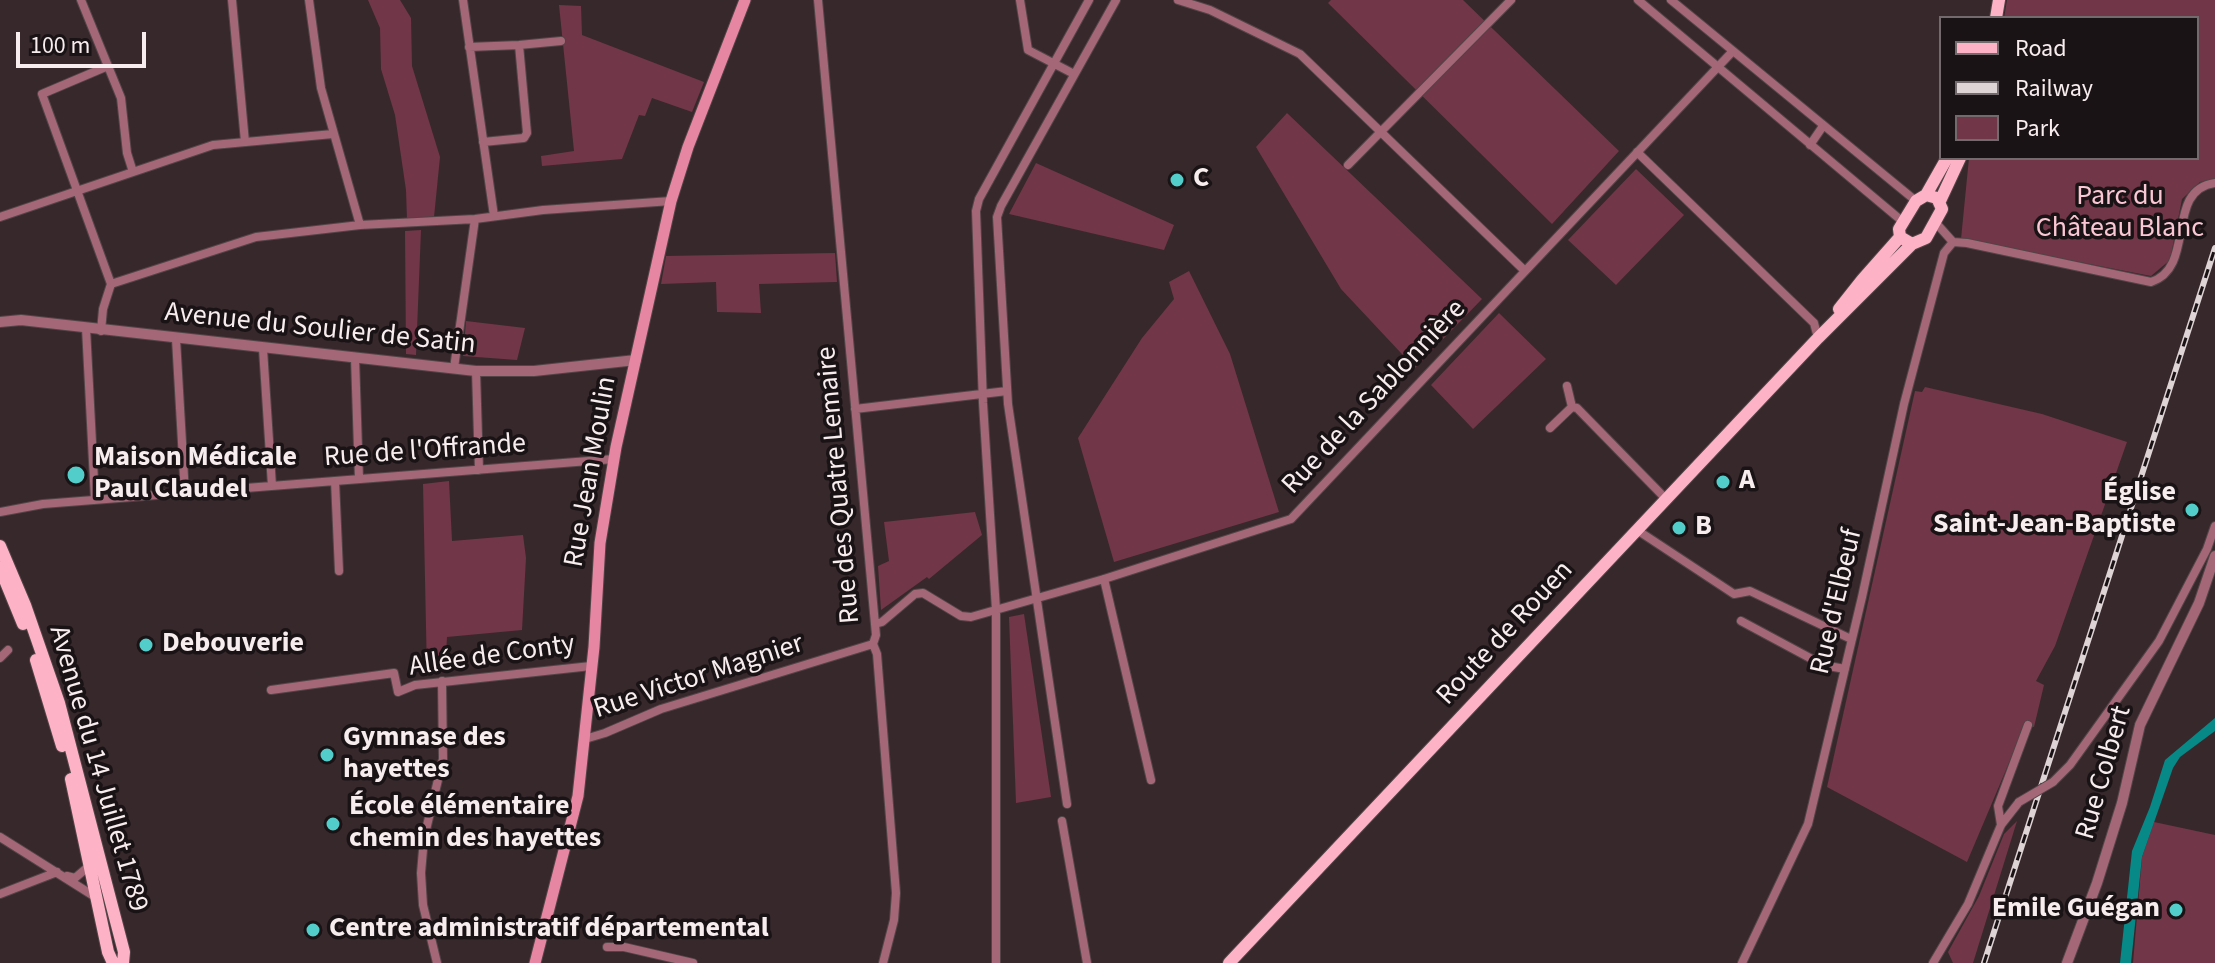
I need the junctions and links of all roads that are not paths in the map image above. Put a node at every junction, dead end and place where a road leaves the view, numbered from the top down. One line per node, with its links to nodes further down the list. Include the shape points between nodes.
1 (81, 0): 19 (street)
2 (232, 0): 25 (street)
3 (309, 0): 24 (street)
4 (463, 0): 16 (street)
5 (745, 0): 36 (main road, Rue Jean Moulin)
6 (818, 0): 62 (street, Rue des Quatre Lemaire)
7 (1020, 0): 18 (street, via 1028,50)
8 (1089, 0): 18 (street)
9 (1116, 0): 21 (street)
10 (1178, 0): 23 (street, via 1300,54)
11 (1511, 0): 23 (street)
12 (1638, 0): 20 (street)
13 (1671, 0): 17 (street)
14 (561, 41): 15 (street)
15 (519, 45): 16 (street); 26 (street, via 526,136)
16 (469, 47): 26 (street)
17 (1732, 52): 20 (street, Rue de la Sablonnière); 22 (street)
18 (1053, 64): 21 (street); 60 (street, via 976,211)
19 (108, 66): 32 (street, via 121,98); 34 (street, via 42,94)
20 (1718, 68): 27 (street); 28 (street, Rue de la Sablonnière)
21 (1074, 74): 59 (street, via 997,217)
22 (1823, 126): 27 (street); 35 (street)
23 (1382, 132): 31 (street); 46 (street)
24 (333, 134): 25 (street); 43 (street)
25 (245, 142): 32 (street, via 213,145)
26 (483, 142): 38 (street)
27 (1810, 145): 41 (street)
28 (1637, 152): 46 (street, Rue de la Sablonnière); 51 (street, via 1814,323)
29 (1946, 160): 35 (main road)
30 (1959, 160): 37 (main road)
31 (1348, 165)
32 (133, 172): 34 (street)
33 (2215, 183): 45 (street, via 2198,188 2190,198 2172,266 2151,282)
34 (77, 191): 39 (street); 47 (street)
35 (1921, 198): 37 (main road); 41 (main road)
36 (671, 201): 38 (street); 55 (main road, Rue Jean Moulin)
37 (1940, 201): 42 (main road)
38 (494, 216): 40 (street)
39 (0, 217)
40 (475, 219): 43 (street); 56 (street)
41 (1902, 221): 44 (main road, via 1899,229)
42 (1936, 223): 44 (main road, Route de Rouen, via 1921,242); 45 (street)
43 (360, 225): 47 (street, via 256,237)
44 (1906, 241): 51 (main road, Route de Rouen, via 1862,280)
45 (1953, 242): 85 (street, Rue d'Elbeuf, via 1944,253 1923,327)
46 (1525, 271): 80 (street, Rue de la Sablonnière, via 1291,519)
47 (111, 284): 50 (street)
48 (0, 322): 49 (street, Avenue du Soulier de Satin)
49 (86, 328): 50 (street, Avenue du Soulier de Satin); 71 (street)
50 (101, 331): 52 (street, Avenue du Soulier de Satin)
51 (1818, 338): 70 (main road, Route de Rouen)
52 (176, 339): 53 (street, Avenue du Soulier de Satin); 69 (street)
53 (263, 349): 54 (street, Avenue du Soulier de Satin); 68 (street)
54 (355, 358): 56 (street, Avenue du Soulier de Satin); 66 (street)
55 (636, 360): 57 (street, Avenue du Soulier de Satin); 64 (main road, Rue Jean Moulin)
56 (454, 368): 57 (street, Avenue du Soulier de Satin)
57 (476, 371): 65 (street)
58 (1567, 386): 61 (street)
59 (1007, 391): 60 (street); 81 (street)
60 (982, 394): 62 (street); 82 (street)
61 (1572, 407): 63 (street); 70 (street)
62 (855, 409): 84 (street, Rue des Quatre Lemaire)
63 (1550, 428)
64 (614, 459): 65 (street, Rue de l'Offrande); 89 (main road, Rue Jean Moulin, via 600,543)
65 (479, 470): 66 (street, Rue de l'Offrande)
66 (359, 479): 67 (street, Rue de l'Offrande)
67 (335, 481): 68 (street, Rue de l'Offrande); 79 (street)
68 (272, 486): 69 (street, Rue de l'Offrande)
69 (185, 494): 71 (street, Rue de l'Offrande)
70 (1666, 499): 74 (main road, Route de Rouen)
71 (95, 500): 72 (street, Rue de l'Offrande)
72 (0, 512)
73 (2215, 526): 77 (street)
74 (1637, 530): 85 (street, via 1734,594 1750,591); 113 (main road, Route de Rouen)
75 (2215, 541): 77 (street)
76 (0, 546): 106 (main road, Avenue du 14 Juillet 1789, via 59,703)
77 (2211, 553): 98 (street, bridge, via 2159,641 2070,765 2019,802); 116 (street, Rue Colbert, via 2199,603 2140,725 2122,803)
78 (0, 568): 100 (main road, Avenue du 14 Juillet 1789, via 49,699)
79 (339, 571)
80 (1104, 579): 81 (street, Rue de la Sablonnière); 95 (street)
81 (1038, 599): 82 (street, Rue de la Sablonnière); 96 (street)
82 (996, 610): 84 (street, Rue de la Sablonnière, via 961,616 923,593); 111 (street)
83 (1741, 621): 90 (street, via 1823,665)
84 (875, 624): 86 (street, Rue des Quatre Lemaire)
85 (1851, 639): 90 (street, Rue d'Elbeuf)
86 (873, 644): 94 (street, Rue Victor Magnier, via 661,709); 110 (street, Rue des Quatre Lemaire, via 896,893)
87 (8, 650): 88 (street)
88 (0, 658)
89 (591, 666): 91 (street, Allée de Conty); 94 (main road, Rue Jean Moulin)
90 (1845, 669): 114 (street, Rue d'Elbeuf, via 1808,824)
91 (442, 681): 92 (street, Allée de Conty, via 398,692 394,673); 107 (street, via 443,759 421,873)
92 (271, 690)
93 (2028, 725): 98 (street, via 1998,806)
94 (585, 739): 108 (main road, Rue Jean Moulin, via 578,796)
95 (1151, 780)
96 (1067, 804)
97 (1062, 821): 112 (street)
98 (2001, 825): 115 (street, via 1968,904)
99 (0, 837): 101 (street)
100 (89, 866): 101 (street, via 75,878); 103 (main road, Avenue du 14 Juillet 1789)
101 (60, 873): 102 (street); 103 (street)
102 (0, 894)
103 (97, 898): 105 (main road, Avenue du 14 Juillet 1789)
104 (607, 947): 109 (street)
105 (113, 963)
106 (123, 963)
107 (437, 963)
108 (535, 963)
109 (693, 963)
110 (883, 963)
111 (996, 963)
112 (1087, 963)
113 (1229, 963)
114 (1742, 963)
115 (1933, 963)
116 (2067, 963)

